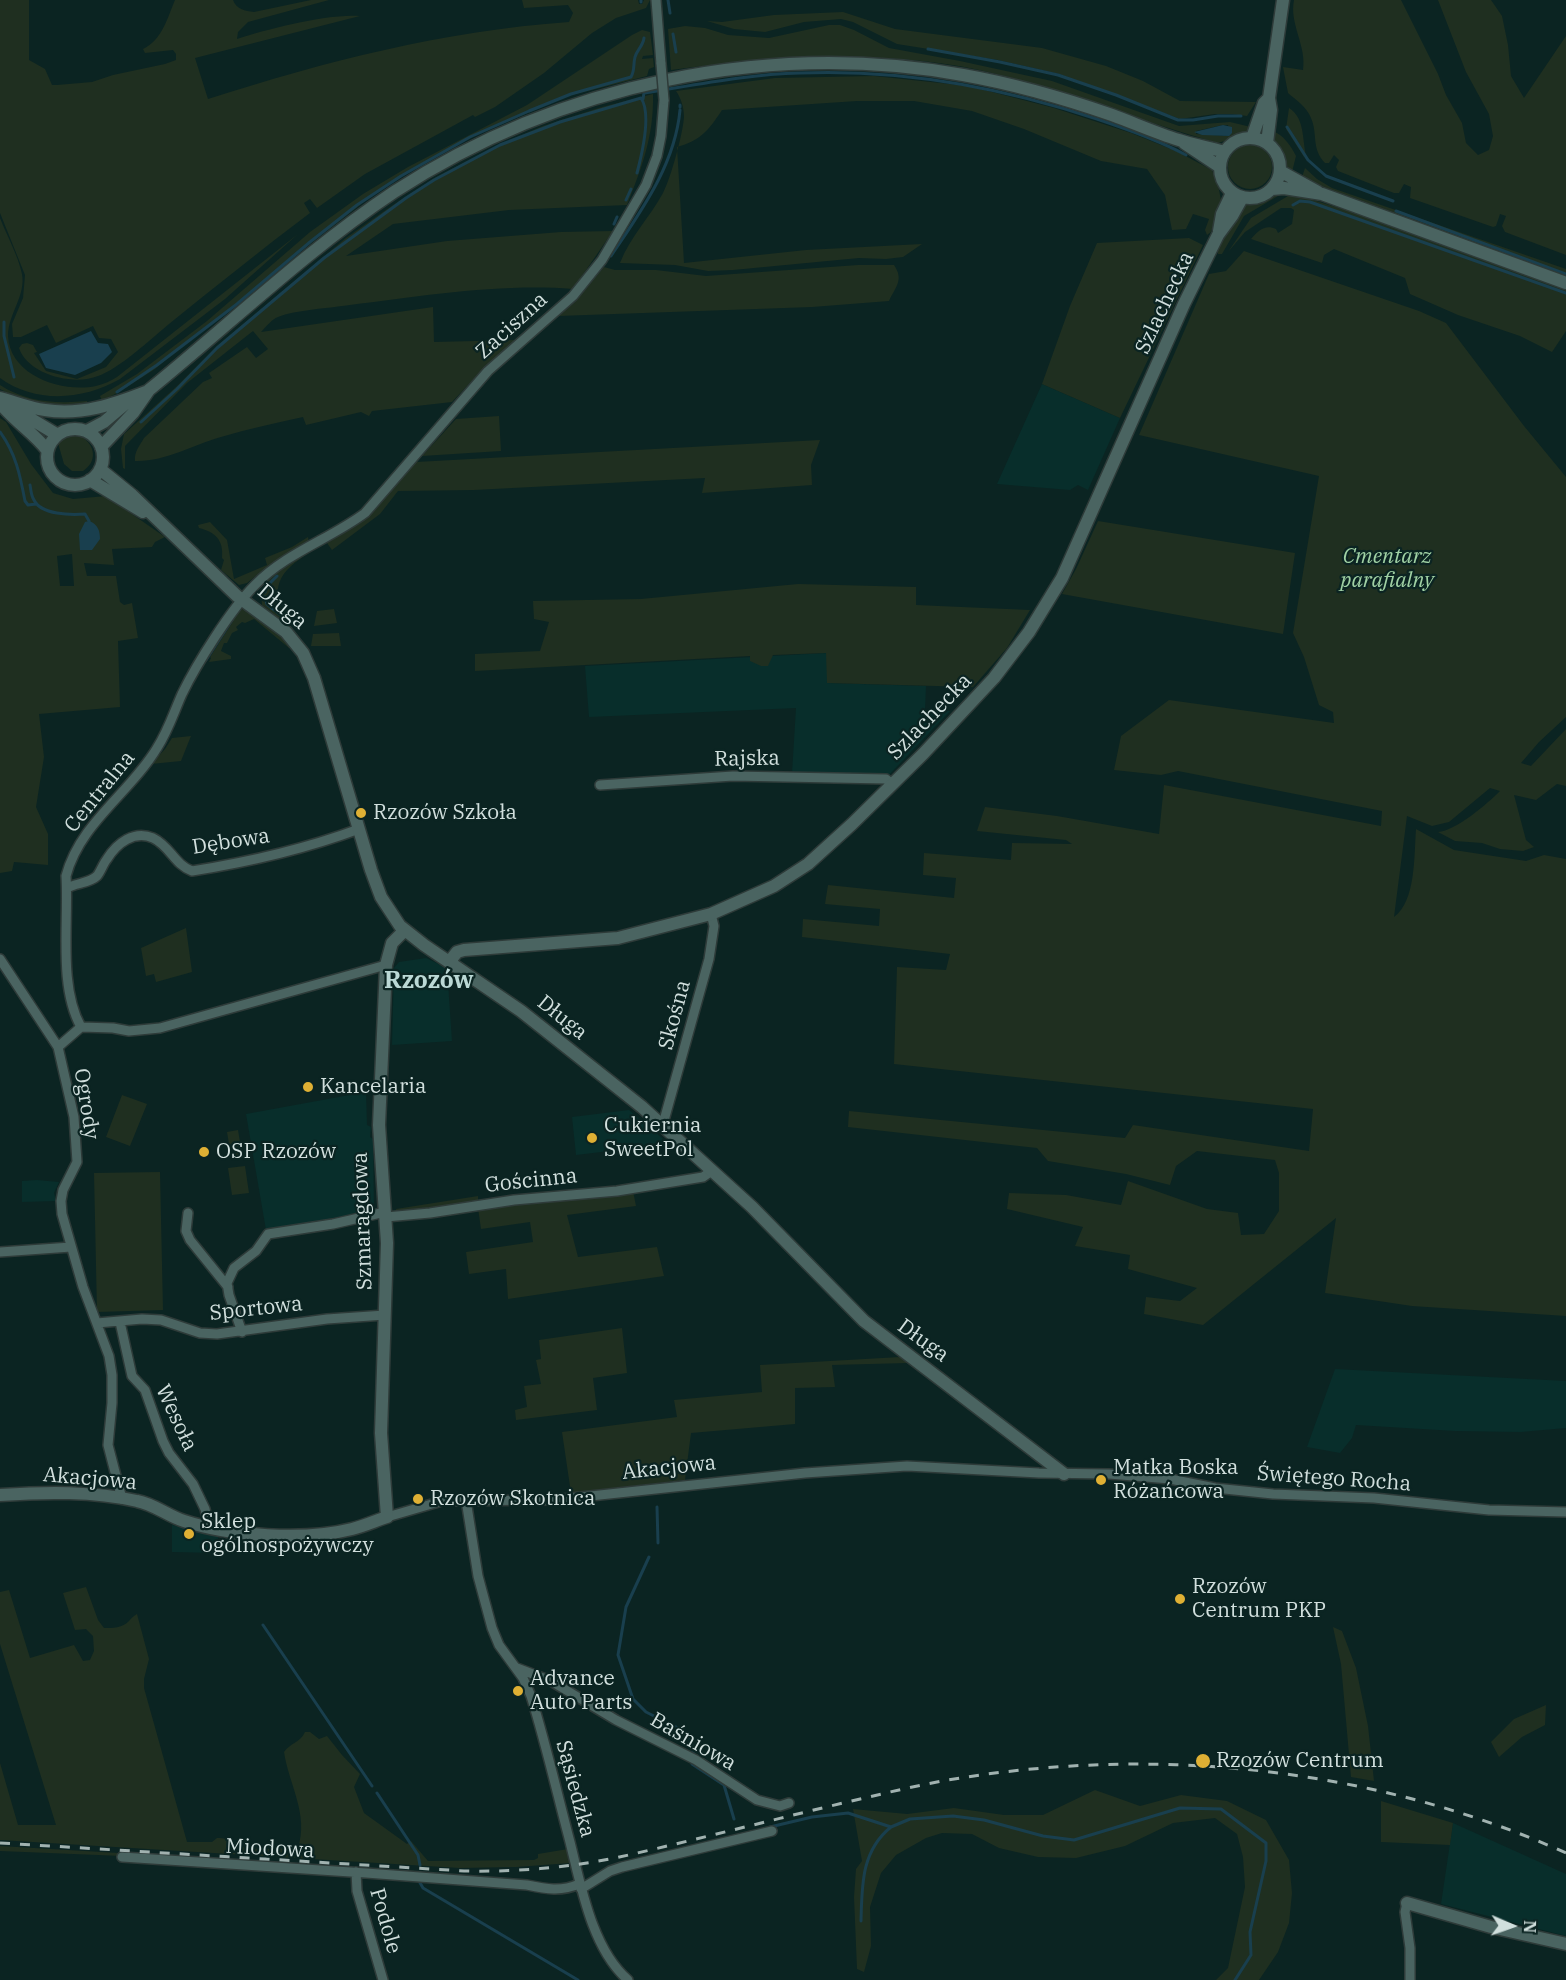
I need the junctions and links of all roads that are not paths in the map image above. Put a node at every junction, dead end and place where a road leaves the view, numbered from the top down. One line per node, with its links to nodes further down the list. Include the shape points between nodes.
1 (656, 0): 24 (street, Zaciszna, bridge, via 664,100 657,156 646,185 602,260 573,296 488,371 365,513 283,562)
2 (1283, 0): 3 (street)
3 (1269, 98): 4 (street); 6 (street)
4 (1252, 138): 6 (street); 7 (street, via 1236,141)
5 (1180, 141): 7 (street); 8 (street); 14 (street, via 1019,87 896,66 768,66 639,86 515,128 461,153 396,191 343,228)
6 (1267, 143): 9 (street, via 1277,155)
7 (1224, 152): 8 (street)
8 (1220, 167): 12 (street, via 1222,181)
9 (1280, 171): 10 (street); 11 (street)
10 (1272, 189): 11 (street); 12 (street, via 1258,198)
11 (1322, 194): 13 (street)
12 (1237, 195): 25 (street, Szlachecka, via 1232,216 1184,304 1062,578 1029,632 994,678)
13 (1566, 284)
14 (149, 390): 15 (street); 19 (street)
15 (133, 397): 16 (street, via 70,412); 17 (street)
16 (0, 401): 18 (street); 20 (street, via 11,417)
17 (87, 431): 18 (street, via 71,429); 19 (street)
18 (56, 434): 20 (street)
19 (101, 447): 21 (street)
20 (47, 450): 22 (street, via 48,465 57,479 74,485)
21 (100, 469): 22 (street); 23 (street, Długa)
22 (90, 480): 23 (street, Długa)
23 (154, 518): 24 (street, Długa)
24 (242, 600): 27 (street, Długa, via 285,632 309,665); 28 (street, Centralna, via 194,674 157,749 92,824 70,861)
25 (892, 784): 26 (street, Rajska, via 886,779 753,775); 29 (street, Szlachecka, via 808,864 774,886)
26 (600, 785)
27 (359, 829): 28 (street, Dębowa, via 294,850 192,871 160,842 135,836 111,853 92,880); 30 (street, Długa, via 381,897)
28 (67, 888): 34 (street, Centralna, via 69,988)
29 (711, 914): 32 (street, Szlachecka, via 618,938 464,950); 36 (street, Skośna, via 714,926 709,959)
30 (405, 930): 32 (street, Długa); 33 (street, Szmaragdowa, via 392,944)
31 (0, 959): 35 (street)
32 (450, 961): 36 (street, Długa, via 521,1011)
33 (386, 964): 34 (street, via 160,1028 129,1031); 39 (street, Szmaragdowa, via 379,1125)
34 (81, 1027): 35 (street, Ogrody)
35 (58, 1047): 40 (street, Ogrody, via 74,1117 76,1162 61,1201)
36 (663, 1125): 37 (street, Długa)
37 (713, 1170): 39 (street, Gościnna, via 703,1177 617,1191); 47 (street, Długa, via 864,1321)
38 (188, 1213): 42 (street, via 186,1231 190,1240)
39 (385, 1215): 42 (street, Gościnna, via 268,1234 256,1251 232,1271); 43 (street, Szmaragdowa)
40 (71, 1247): 41 (street); 45 (street, Ogrody)
41 (0, 1252)
42 (228, 1287): 46 (street)
43 (385, 1315): 46 (street, Sportowa); 52 (street, Szmaragdowa, via 381,1432)
44 (120, 1322): 45 (street, Sportowa); 46 (street, Sportowa, via 161,1320 200,1333); 53 (street, Wesoła, via 132,1376 145,1390 169,1454 193,1484)
45 (97, 1323): 49 (street, Ogrody, via 112,1374 108,1445)
46 (242, 1332)
47 (1064, 1473): 50 (street, Akacjowa, via 878,1467 553,1500); 51 (street, Świętego Rocha, via 1170,1479 1273,1494)
48 (0, 1495): 49 (street, Akacjowa, via 64,1492)
49 (122, 1499): 53 (street, Akacjowa)
50 (466, 1500): 52 (street, Akacjowa, via 442,1501); 54 (street, Sąsiedzka, via 485,1606 499,1645)
51 (1566, 1512)
52 (387, 1517): 53 (street, Akacjowa, via 321,1534 260,1534)
53 (209, 1527)
54 (517, 1668): 55 (street, Baśniowa, via 551,1681 616,1720 696,1760 757,1800 780,1806); 59 (street, Sąsiedzka, via 538,1716)
55 (789, 1803)
56 (772, 1831): 59 (street, via 622,1867)
57 (122, 1857): 58 (street, Miodowa)
58 (356, 1872): 59 (street, Miodowa, via 553,1890); 62 (street, Podole, via 357,1892)
59 (580, 1887): 63 (street, Sąsiedzka, via 602,1946)
60 (1407, 1903): 61 (street); 64 (street)
61 (1566, 1944)
62 (383, 1980)
63 (628, 1980)
64 (1410, 1980)

